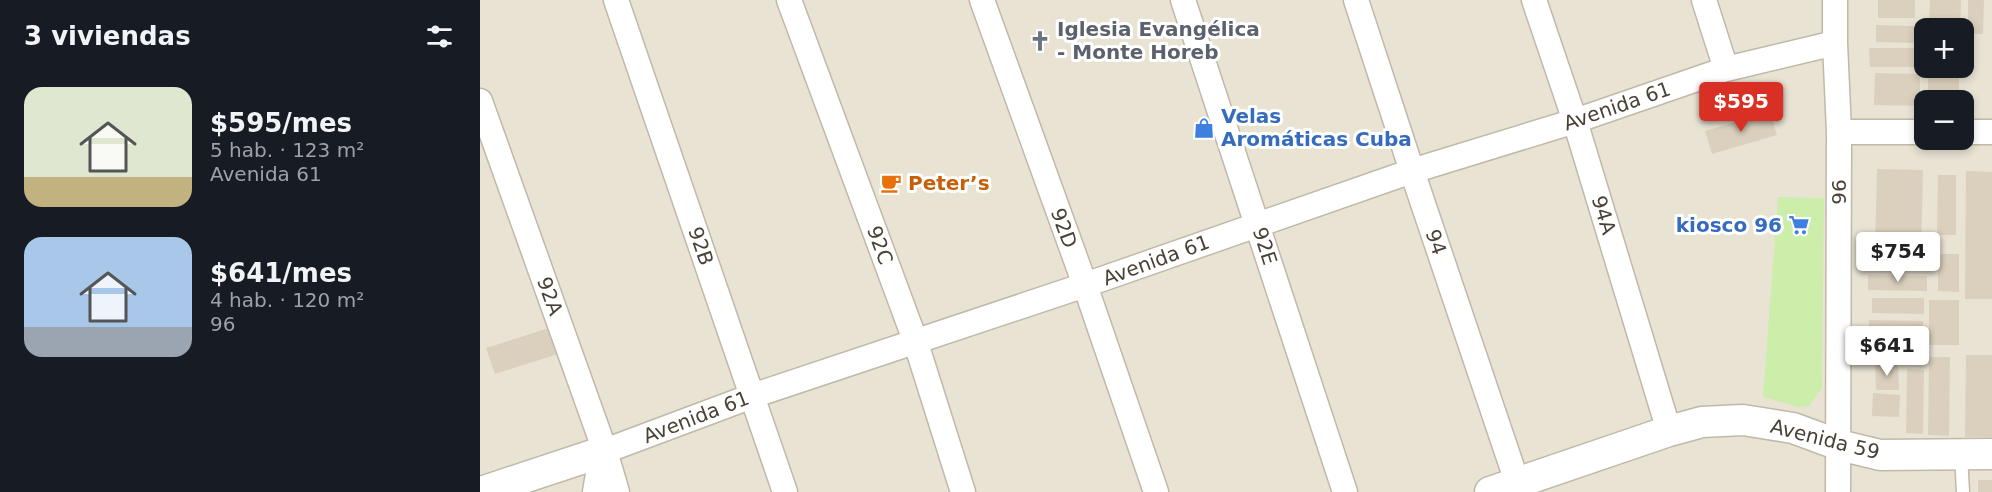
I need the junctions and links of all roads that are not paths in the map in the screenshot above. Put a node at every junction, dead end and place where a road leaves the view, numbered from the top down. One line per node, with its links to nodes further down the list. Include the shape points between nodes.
1 (616, 0): 21 (street, 92B)
2 (789, 0): 20 (street, 92C)
3 (982, 0): 19 (street, 92D)
4 (1183, 0): 18 (street, 92E)
5 (1356, 0): 17 (street, 94)
6 (1534, 0): 12 (street, 94A)
7 (1704, 0): 10 (street)
8 (1835, 0): 9 (street, 96)
9 (1835, 43): 10 (street, Avenida 61); 13 (street, 96)
10 (1726, 69): 12 (street, Avenida 61)
11 (480, 101): 24 (street, 92A)
12 (1575, 121): 17 (street, Avenida 61); 22 (street, 94A)
13 (1839, 132): 14 (street); 23 (street, 96)
14 (1914, 132)
15 (1974, 132): 16 (street)
16 (1992, 132)
17 (1412, 171): 18 (street, Avenida 61); 27 (street, 94)
18 (1258, 223): 19 (street, Avenida 61); 34 (street, 92E)
19 (1085, 285): 20 (street, Avenida 61); 33 (street, 92D)
20 (915, 340): 21 (street, Avenida 61); 32 (street, 92C)
21 (752, 396): 24 (street, Avenida 61); 31 (street, 92B)
22 (1669, 431): 23 (street, Avenida 59, via 1702,422 1743,420 1793,428); 27 (street, Avenida 59)
23 (1839, 445): 25 (street, Avenida 59, via 1880,455); 35 (street, 96)
24 (605, 451): 28 (street, Avenida 61); 29 (street); 30 (street, 92A)
25 (1961, 454): 26 (street, Avenida 59); 36 (lane)
26 (1992, 454)
27 (1504, 487)
28 (481, 492)
29 (598, 492)
30 (617, 492)
31 (785, 492)
32 (963, 492)
33 (1156, 492)
34 (1345, 492)
35 (1838, 492)
36 (1963, 492)

